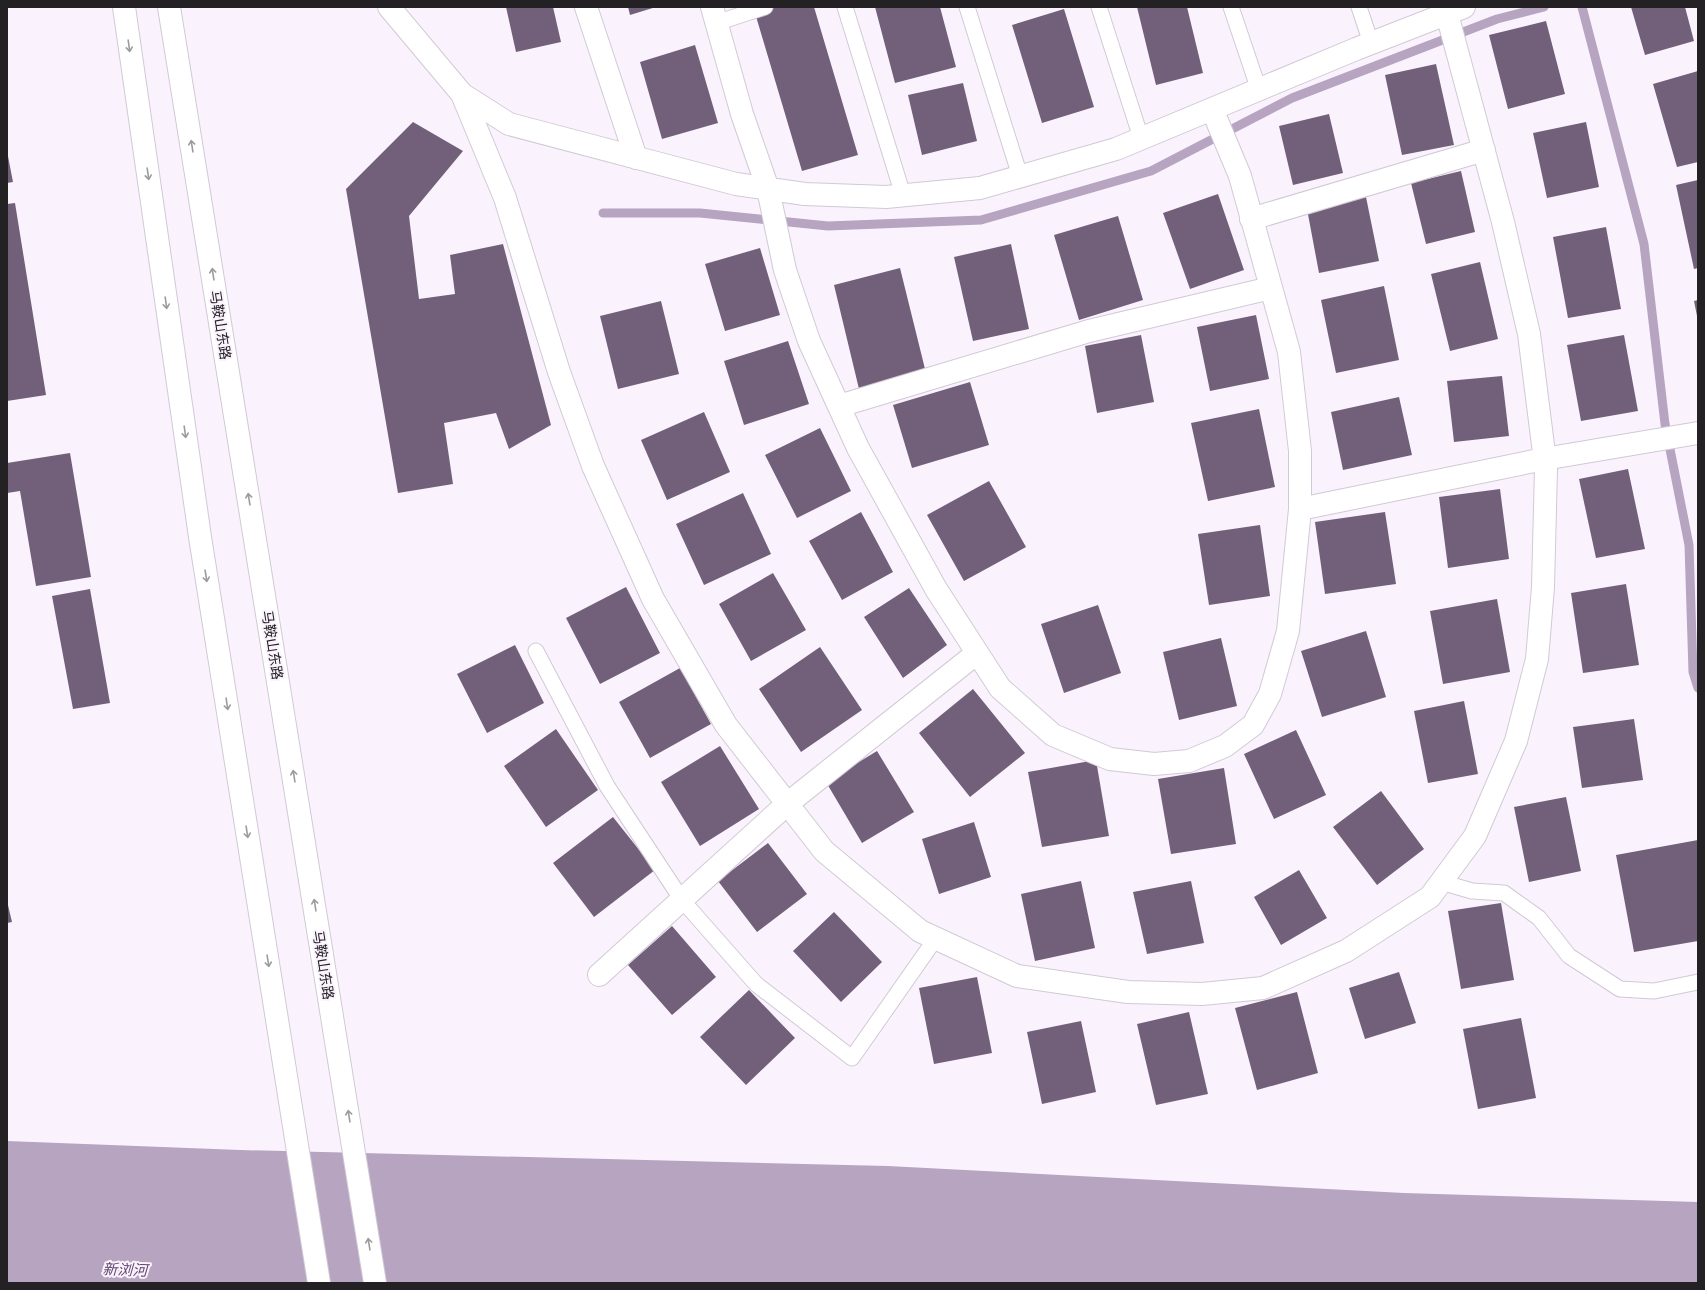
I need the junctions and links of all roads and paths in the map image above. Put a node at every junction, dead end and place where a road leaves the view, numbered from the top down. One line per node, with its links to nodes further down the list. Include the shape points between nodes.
1 (124, 7): 37 (street, one-way to 37, via 200,537)
2 (169, 7): 38 (street, 马鞍山东路, one-way to 2)
3 (389, 7): 15 (street)
4 (586, 7): 19 (street)
5 (765, 7): 11 (lane)
6 (845, 7): 22 (lane)
7 (967, 7): 20 (lane)
8 (1100, 7): 17 (lane)
9 (1231, 7): 14 (lane)
10 (1359, 7): 13 (lane)
11 (714, 15): 21 (street, via 742,114)
12 (1454, 15): 13 (street); 18 (street, via 1456,47)
13 (1371, 43): 14 (street)
14 (1259, 90): 16 (street)
15 (462, 94): 19 (street, via 509,124); 31 (street, via 504,198 559,372 593,466 653,599 726,725)
16 (1214, 112): 17 (street); 23 (street, via 1240,176)
17 (1141, 138): 20 (street, via 1116,149)
18 (1484, 150): 23 (street); 27 (street, via 1528,334)
19 (636, 158): 21 (street)
20 (1020, 176): 22 (street, via 980,188)
21 (769, 194): 22 (street, via 886,197); 25 (street, via 785,270 809,342)
22 (903, 195)
23 (1252, 219): 24 (street)
24 (1271, 288): 25 (street, via 1089,331); 28 (street, via 1289,352 1300,451)
25 (839, 406): 30 (street, via 858,448 936,590)
26 (1693, 434): 27 (street)
27 (1544, 458): 28 (street); 32 (street, via 1546,469 1543,586 1537,659 1516,741 1475,836)
28 (1300, 509): 30 (street, via 1288,631 1270,694 1253,725 1225,746 1189,761 1154,764 1110,759 1053,735 1000,688)
29 (536, 651): 33 (lane, via 607,786)
30 (977, 653): 31 (street)
31 (787, 804): 33 (street); 34 (street, via 824,851 920,931)
32 (1441, 882): 34 (street, via 1430,897 1346,951 1263,988 1202,994 1128,992 1017,976); 36 (lane, via 1472,891 1504,894 1539,918 1569,956 1620,989 1654,991)
33 (682, 900): 34 (lane, via 756,984 852,1058); 35 (street)
34 (936, 938)
35 (599, 976)
36 (1698, 982)
37 (320, 1283)
38 (375, 1283)

